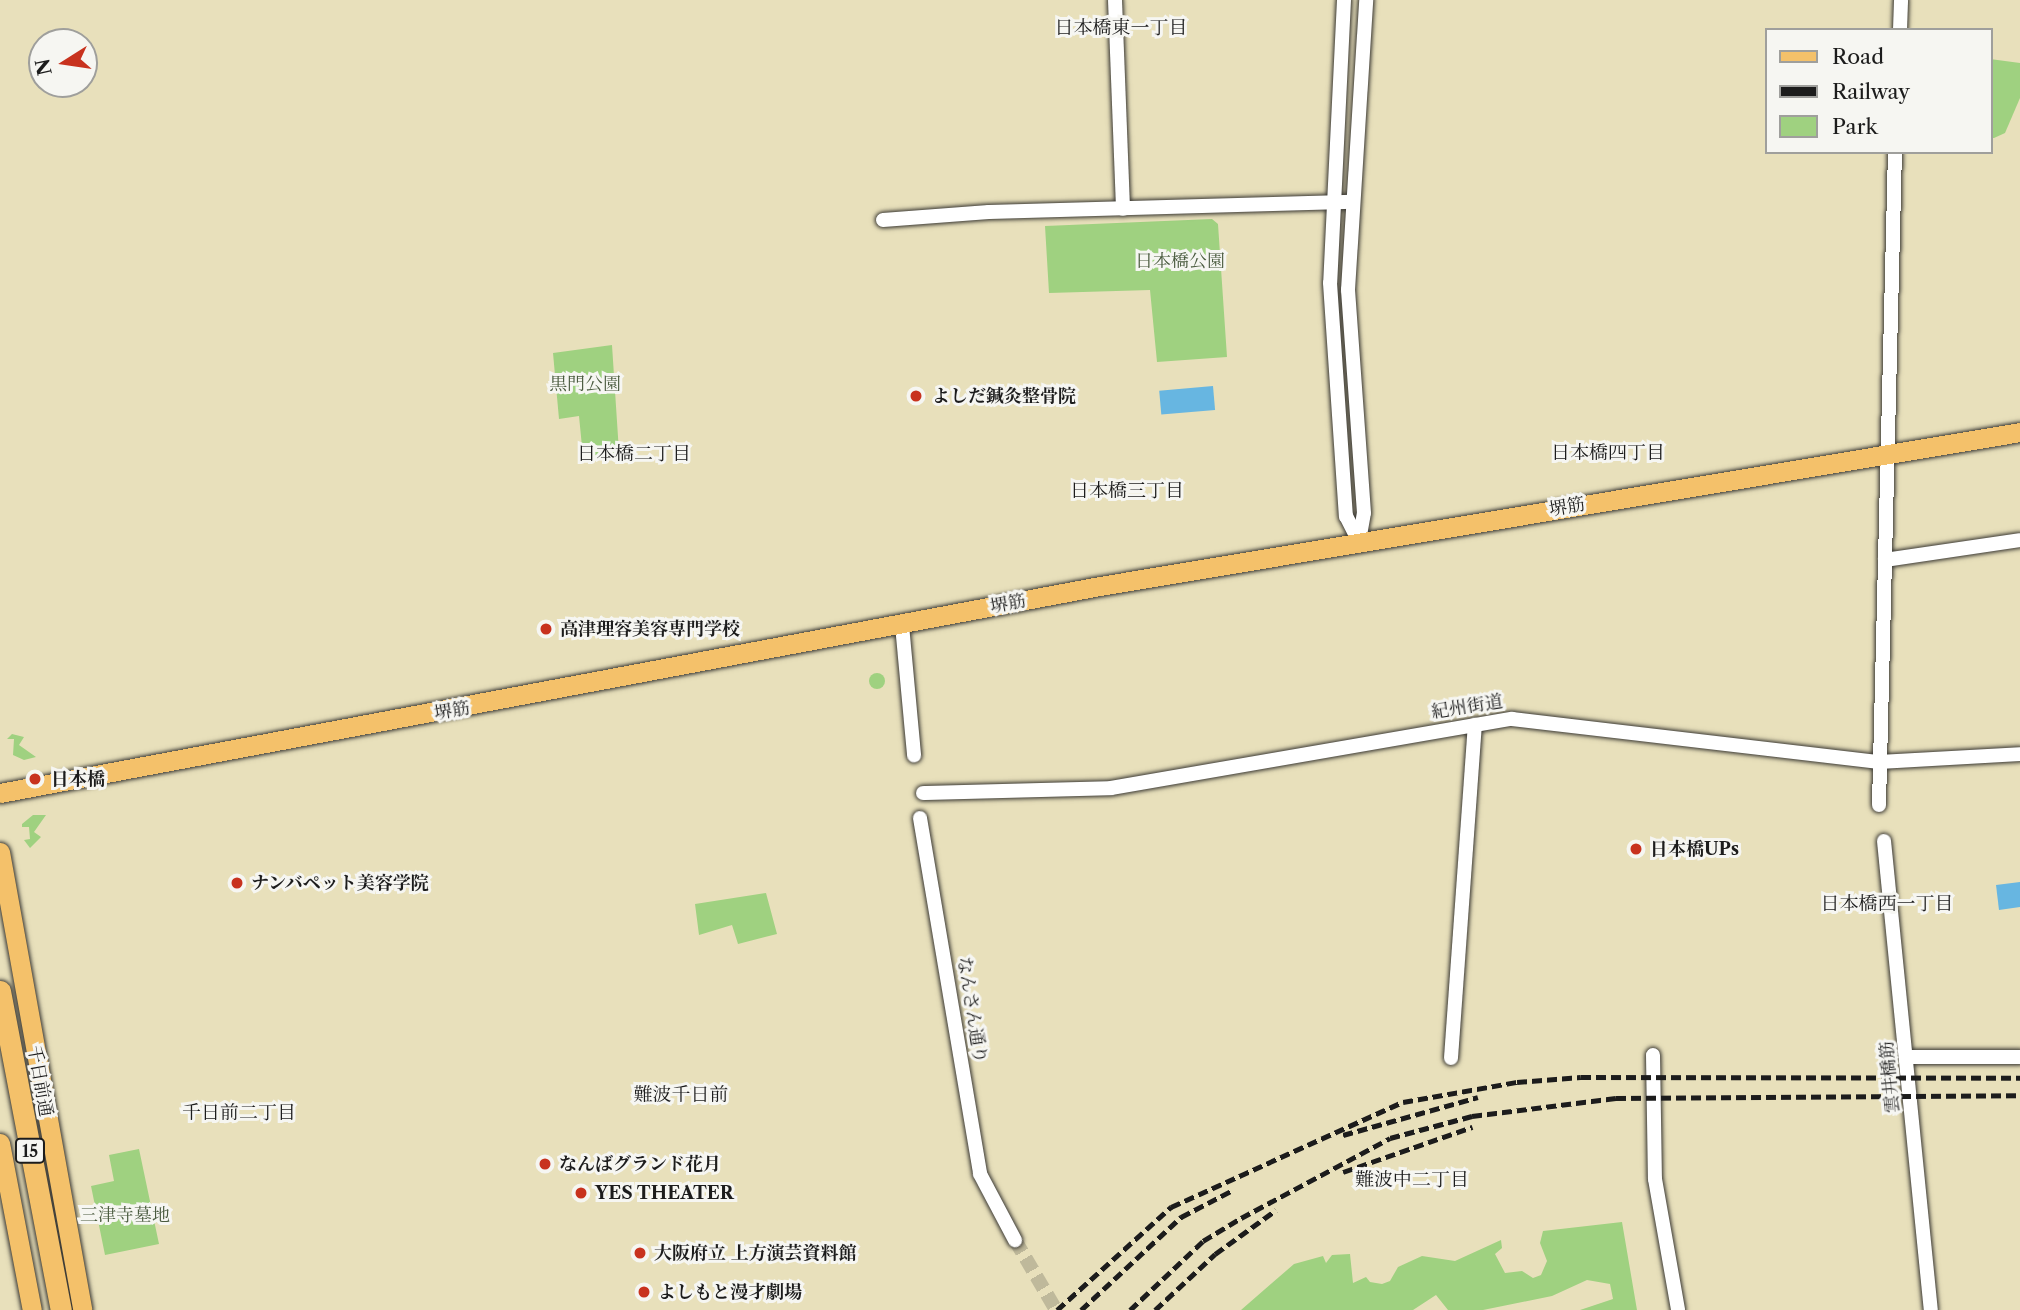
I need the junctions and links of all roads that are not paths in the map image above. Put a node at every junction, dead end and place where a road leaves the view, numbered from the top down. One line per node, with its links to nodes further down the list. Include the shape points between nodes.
1 (1115, 0): 9 (street)
2 (1344, 0): 8 (street)
3 (1366, 0): 7 (street)
4 (1902, 0): 5 (street)
5 (1900, 28)
6 (1895, 154): 12 (street)
7 (1353, 202): 8 (street); 14 (street, via 1348,290 1364,513)
8 (1331, 203): 9 (street); 14 (street, via 1337,421 1346,516)
9 (1123, 209): 10 (street)
10 (883, 220)
11 (2020, 432): 12 (main road, 堺筋)
12 (1887, 454): 14 (main road, 堺筋); 15 (street)
13 (2020, 540): 15 (street)
14 (1359, 541): 16 (main road, 堺筋)
15 (1885, 560): 20 (street)
16 (902, 625): 19 (street); 21 (main road, 堺筋)
17 (1475, 725): 20 (street, 紀州街道, via 1512,719 1542,721); 22 (street, 紀州街道, via 1111,788); 31 (street)
18 (2020, 754): 20 (street, 紀州街道)
19 (914, 755)
20 (1879, 762): 23 (street)
21 (0, 793)
22 (923, 793)
23 (1879, 805)
24 (920, 818): 33 (street, なんさん通り, via 980,1174)
25 (1884, 841): 29 (street, 雲井橋筋)
26 (0, 852): 36 (main road, 千日前通)
27 (0, 991): 35 (highway, 15)
28 (1653, 1055): 37 (street, via 1656,1187)
29 (1908, 1057): 30 (street); 38 (street, 雲井橋筋)
30 (2020, 1057)
31 (1451, 1058)
32 (0, 1143): 34 (main road)
33 (1015, 1240)
34 (32, 1310)
35 (61, 1310)
36 (82, 1310)
37 (1678, 1310)
38 (1931, 1310)

